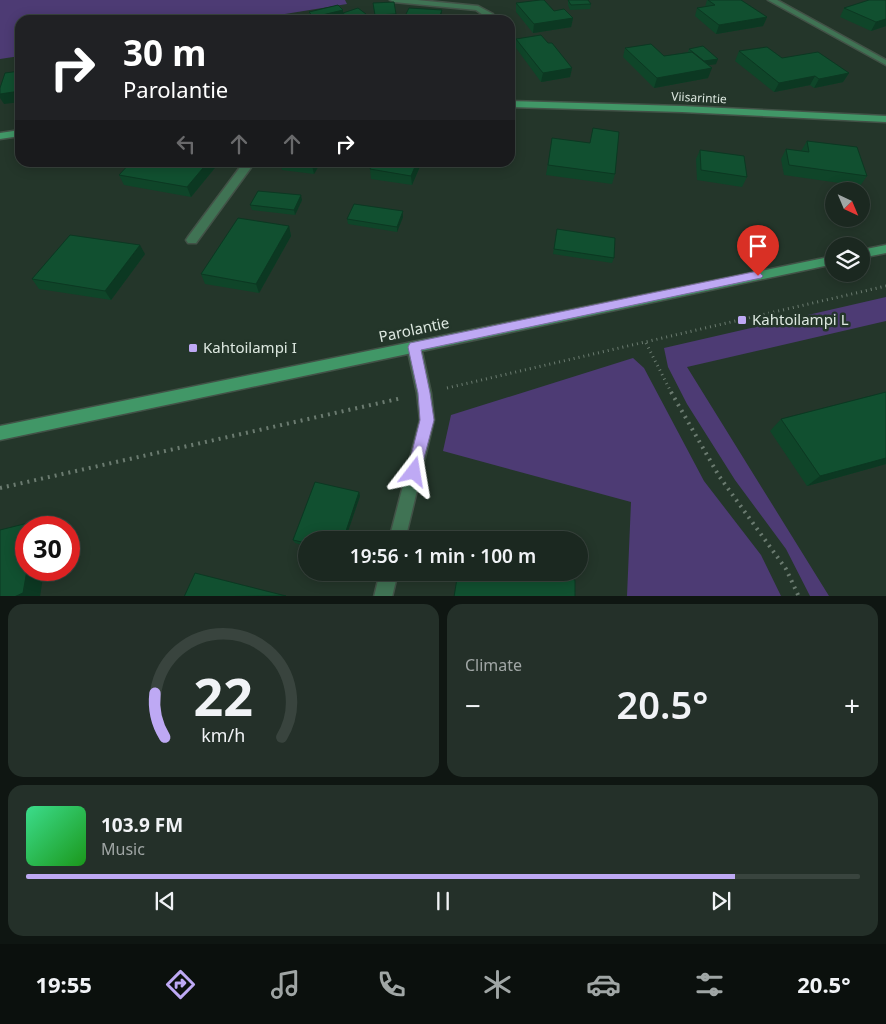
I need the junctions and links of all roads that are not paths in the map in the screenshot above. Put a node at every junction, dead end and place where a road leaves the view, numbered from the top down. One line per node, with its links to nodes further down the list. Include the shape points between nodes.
1 (394, 0): 3 (street, via 478,8)
2 (772, 0): 4 (street)
3 (488, 15)
4 (886, 64)
5 (515, 104): 6 (main road, Viisarintie)
6 (886, 119)
7 (15, 134): 8 (main road)
8 (0, 136)
9 (246, 167): 10 (street)
10 (192, 240)
11 (886, 249): 12 (main road)
12 (870, 252)
13 (825, 262): 14 (main road, Parolantie)
14 (414, 347): 15 (main road, Parolantie); 16 (street, via 427,420)
15 (0, 433)
16 (399, 531)
17 (387, 581): 18 (street)
18 (383, 596)

